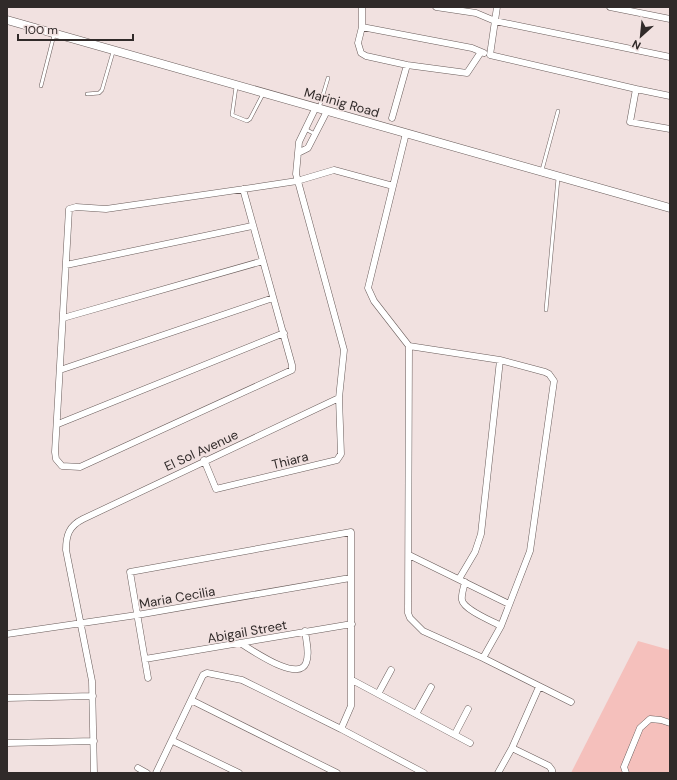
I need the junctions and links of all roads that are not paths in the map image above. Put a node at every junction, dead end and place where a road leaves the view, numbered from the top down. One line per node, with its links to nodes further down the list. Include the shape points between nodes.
1 (362, 7): 8 (street)
2 (436, 7): 7 (street, via 476,14)
3 (497, 7): 7 (street)
4 (610, 7): 6 (street)
5 (7, 20): 9 (street, Marinig Road)
6 (670, 20)
7 (495, 21): 12 (street); 13 (street)
8 (362, 27): 11 (street, via 472,48); 14 (street, via 358,43 361,53)
9 (55, 33): 10 (street, Marinig Road); 17 (lane)
10 (113, 50): 16 (street, Marinig Road); 20 (lane, via 102,90 99,93)
11 (481, 52): 12 (street); 14 (street, via 467,73)
12 (490, 55): 18 (street)
13 (670, 57)
14 (407, 65): 24 (street)
15 (328, 78): 22 (lane)
16 (237, 85): 19 (street, Marinig Road); 19 (lane, via 232,115 248,121)
17 (41, 86)
18 (636, 89): 21 (street); 25 (street, via 630,122)
19 (263, 93): 22 (street, Marinig Road)
20 (87, 94)
21 (670, 96)
22 (321, 109): 26 (street); 27 (street); 28 (street, Marinig Road)
23 (558, 111): 30 (lane)
24 (392, 118)
25 (670, 129)
26 (305, 130): 27 (lane); 29 (street, via 299,142)
27 (315, 134): 29 (street, via 308,148)
28 (406, 134): 30 (street, Marinig Road); 33 (street)
29 (298, 153): 32 (street, via 295,166)
30 (542, 172): 31 (street, Marinig Road)
31 (558, 176): 35 (street, Marinig Road); 40 (lane)
32 (297, 181): 33 (street, via 334,170); 34 (street); 46 (street, via 344,350)
33 (393, 186): 43 (street, via 368,288 374,301)
34 (243, 189): 36 (street); 38 (street, via 106,209 69,209)
35 (670, 208)
36 (252, 226): 37 (street); 38 (street)
37 (263, 261): 39 (street); 41 (street)
38 (66, 265): 41 (street)
39 (273, 298): 42 (street); 45 (street)
40 (546, 310)
41 (63, 318): 45 (street)
42 (284, 334): 47 (street); 47 (street, via 292,370 80,467 62,466 56,459)
43 (409, 346): 44 (street); 49 (street)
44 (500, 360): 51 (street, via 481,534 475,552); 53 (street, via 549,374 554,386 530,551)
45 (60, 370): 47 (street)
46 (339, 398): 48 (street, El Sol Avenue); 48 (street, Thiara, via 341,454 337,460 216,489)
47 (58, 424)
48 (204, 460): 55 (street, El Sol Avenue, via 74,523 70,529 66,550)
49 (409, 555): 51 (street); 61 (street, via 410,618 423,631)
50 (350, 578): 54 (street, Maria Cecilia); 54 (street, via 351,532 130,572); 56 (street)
51 (459, 579): 52 (street)
52 (465, 582): 53 (street); 57 (street, via 462,596 464,604)
53 (509, 604): 57 (street)
54 (137, 615): 55 (street, Maria Cecilia); 62 (street)
55 (82, 624): 59 (street, Maria Cecilia); 69 (street, El Sol Avenue)
56 (352, 624): 58 (street, Abigail Street); 65 (street)
57 (501, 626): 61 (street)
58 (305, 631): 60 (street, Abigail Street); 60 (street, via 308,659 301,669 284,668)
59 (7, 634)
60 (240, 643): 62 (street, Abigail Street)
61 (483, 658): 67 (street)
62 (145, 659): 64 (street)
63 (391, 670): 68 (street)
64 (148, 678)
65 (352, 680): 68 (street); 76 (street, via 351,706)
66 (431, 687): 74 (street)
67 (539, 687): 72 (street); 82 (street)
68 (378, 694): 74 (street)
69 (93, 696): 70 (street); 78 (street, El Sol Avenue)
70 (7, 698)
71 (191, 700): 76 (street, via 203,675 211,673 242,680); 79 (street); 88 (street)
72 (571, 702)
73 (468, 709): 77 (street)
74 (416, 714): 77 (street)
75 (670, 723): 92 (street, via 650,719 640,728 624,766)
76 (341, 729): 89 (street)
77 (455, 734): 80 (street)
78 (94, 741): 81 (street); 84 (street, El Sol Avenue)
79 (173, 741): 86 (street); 87 (street)
80 (470, 742)
81 (7, 743)
82 (512, 748): 90 (street); 91 (street, via 549,766)
83 (138, 768): 85 (street)
84 (94, 773)
85 (147, 773)
86 (156, 773)
87 (239, 773)
88 (337, 773)
89 (424, 773)
90 (498, 773)
91 (552, 773)
92 (626, 773)

